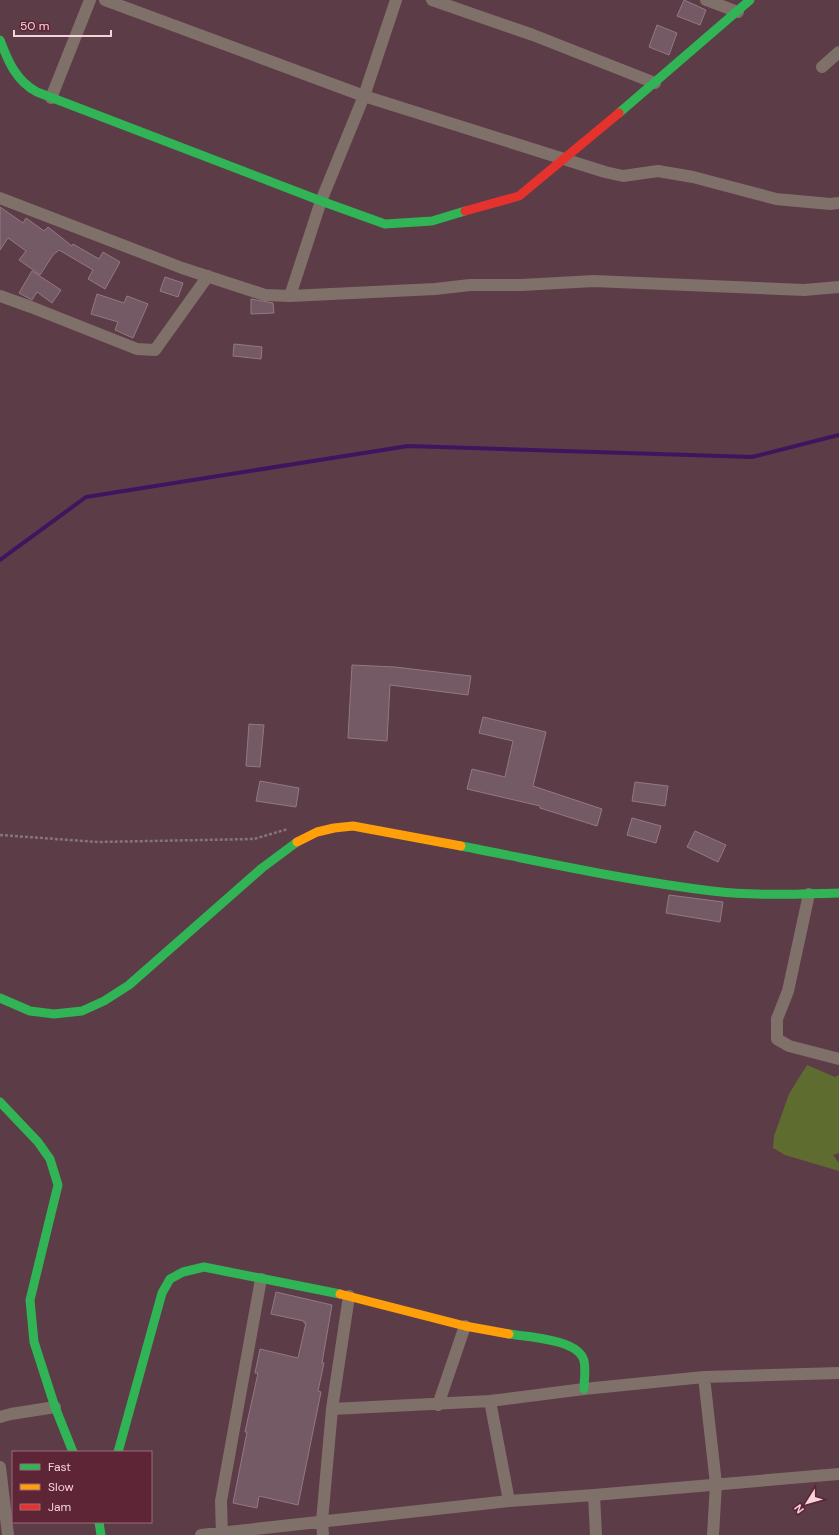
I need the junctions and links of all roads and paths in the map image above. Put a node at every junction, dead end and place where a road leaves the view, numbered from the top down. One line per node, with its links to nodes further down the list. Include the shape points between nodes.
1 (90, 0): 13 (street)
2 (105, 0): 12 (street)
3 (396, 0): 12 (street)
4 (432, 0): 11 (street)
5 (706, 0): 7 (street)
6 (750, 0): 7 (street)
7 (738, 12): 11 (street)
8 (0, 40): 13 (street, via 15,72 28,87)
9 (839, 52): 10 (street)
10 (822, 67)
11 (655, 83): 14 (street)
12 (364, 96): 14 (street); 16 (street)
13 (51, 98): 16 (street)
14 (564, 158): 16 (street, via 519,196 432,221 385,224); 17 (street, via 623,176 658,172 693,177 776,199)
15 (0, 198): 18 (street)
16 (321, 201): 21 (street)
17 (839, 203)
18 (208, 276): 20 (street, via 155,350 137,349); 21 (street, via 265,295)
19 (839, 287): 21 (street, via 804,290 594,281 470,285)
20 (0, 296)
21 (290, 296)
22 (289, 829): 23 (path, via 254,838 98,842)
23 (0, 835)
24 (839, 893): 25 (street)
25 (809, 894): 26 (street, via 757,894 661,884 353,826 334,828 317,832 292,845 129,985 104,1001 82,1011 54,1014 30,1011); 27 (street, via 788,991 776,1019 777,1039 789,1046)
26 (0, 998)
27 (839, 1059)
28 (0, 1102): 37 (street, via 38,1142 50,1159 58,1185 30,1300 34,1342)
29 (261, 1279): 30 (street); 41 (street, via 204,1268 183,1272 170,1279 162,1293); 49 (street, via 221,1501)
30 (349, 1296): 31 (street); 38 (street)
31 (465, 1326): 34 (street, via 576,1348 584,1360); 36 (street)
32 (839, 1372): 33 (street)
33 (704, 1377): 34 (street); 44 (street)
34 (584, 1389): 35 (street)
35 (490, 1401): 36 (street); 46 (street)
36 (438, 1405): 38 (street)
37 (55, 1407): 39 (street); 40 (street)
38 (332, 1409): 47 (street)
39 (0, 1417)
40 (73, 1451)
41 (118, 1451)
42 (0, 1467): 50 (street)
43 (839, 1474): 44 (street)
44 (716, 1484): 45 (street); 55 (street)
45 (594, 1495): 46 (street); 54 (street)
46 (509, 1501): 47 (street)
47 (322, 1521): 49 (street); 53 (street)
48 (99, 1523): 51 (street)
49 (222, 1534): 52 (street)
50 (8, 1535)
51 (100, 1535)
52 (201, 1535)
53 (322, 1535)
54 (596, 1535)
55 (713, 1535)

